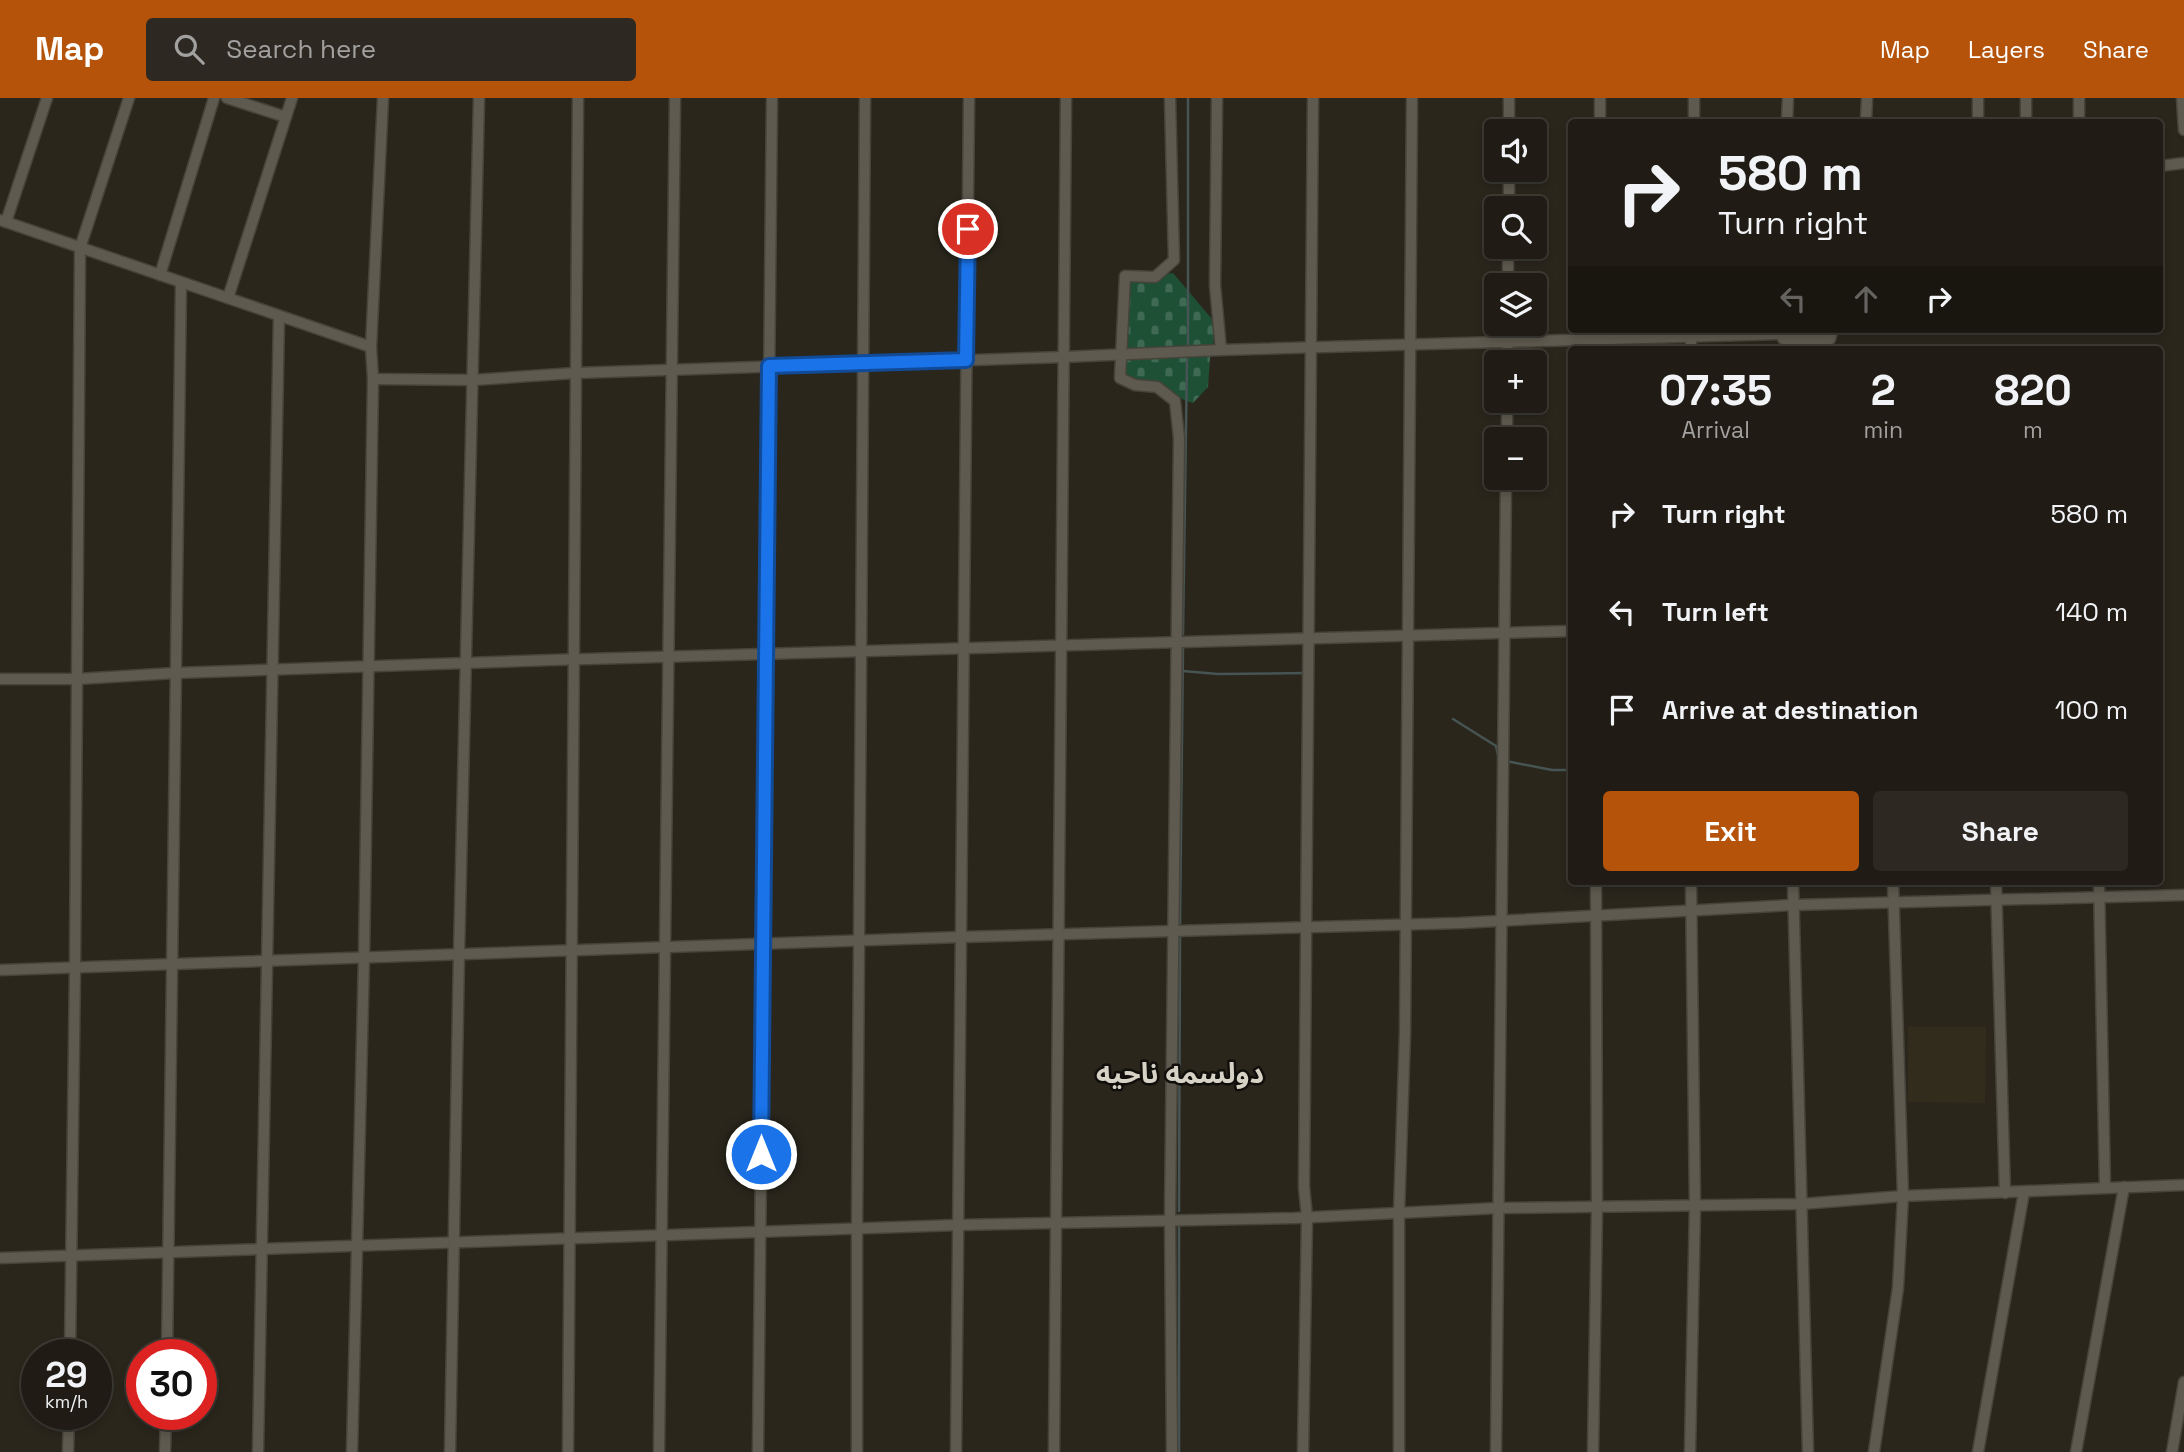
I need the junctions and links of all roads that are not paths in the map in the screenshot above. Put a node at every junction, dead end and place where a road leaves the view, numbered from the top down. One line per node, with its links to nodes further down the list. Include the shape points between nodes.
1 (47, 98): 39 (street)
2 (129, 98): 40 (street)
3 (214, 98): 41 (street)
4 (227, 98): 27 (street)
5 (292, 98): 27 (street)
6 (383, 98): 52 (street)
7 (479, 98): 64 (street)
8 (578, 98): 62 (street)
9 (674, 98): 61 (street)
10 (772, 98): 60 (street)
11 (865, 98): 59 (street)
12 (969, 98): 58 (street)
13 (1066, 98): 57 (street)
14 (1170, 98): 56 (street, via 1174,260 1155,277 1125,276)
15 (1217, 98): 54 (street, via 1215,285)
16 (1313, 98): 53 (street)
17 (1412, 98): 51 (street)
18 (1509, 98): 28 (street)
19 (1601, 98): 29 (street)
20 (1694, 98): 30 (street)
21 (1787, 98): 31 (street)
22 (1867, 98): 32 (street)
23 (1978, 98): 33 (street)
24 (2026, 98): 34 (street)
25 (2079, 98): 35 (street)
26 (2182, 98): 36 (street)
27 (286, 117): 43 (street)
28 (1509, 119)
29 (1600, 119)
30 (1694, 119)
31 (1787, 119)
32 (1866, 119)
33 (1978, 119)
34 (2026, 119)
35 (2079, 119)
36 (2184, 130)
37 (2184, 163): 38 (street)
38 (2163, 166)
39 (3, 221): 40 (street)
40 (80, 248): 41 (street); 82 (street)
41 (160, 275): 42 (street)
42 (181, 282): 43 (street); 80 (street)
43 (228, 298): 44 (street)
44 (279, 316): 52 (street); 79 (street)
45 (1691, 333): 48 (street); 49 (street)
46 (1832, 333): 48 (street, via 1830,339)
47 (1507, 336): 50 (street)
48 (1783, 338)
49 (1598, 340): 50 (street)
50 (1507, 342): 51 (street); 55 (street)
51 (1410, 345): 53 (street); 68 (street)
52 (371, 347): 63 (street)
53 (1311, 349): 54 (street); 69 (street)
54 (1221, 350): 56 (street)
55 (1507, 350)
56 (1120, 355): 57 (street); 70 (street, via 1121,378 1157,387 1175,401 1179,438)
57 (1064, 357): 58 (street); 71 (street)
58 (966, 360): 59 (street); 72 (street)
59 (863, 363): 60 (street); 73 (street)
60 (769, 366): 61 (street); 74 (street)
61 (671, 369): 62 (street); 75 (street)
62 (575, 373): 64 (street); 76 (street)
63 (373, 379): 64 (street); 78 (street)
64 (473, 380): 77 (street)
65 (1506, 490): 67 (street)
66 (1568, 631): 67 (street)
67 (1505, 632): 68 (street); 96 (street)
68 (1408, 635): 69 (street); 97 (street)
69 (1309, 638): 70 (street); 98 (street)
70 (1176, 642): 71 (street); 99 (street)
71 (1062, 646): 72 (street); 100 (street)
72 (964, 648): 73 (street); 101 (street)
73 (861, 651): 74 (street); 102 (street)
74 (766, 653): 75 (street); 103 (street)
75 (668, 656): 76 (street); 104 (street)
76 (573, 659): 77 (street); 105 (street)
77 (466, 663): 78 (street); 106 (street)
78 (369, 666): 79 (street); 107 (street)
79 (271, 670): 80 (street); 108 (street)
80 (175, 673): 82 (street); 109 (street)
81 (0, 679): 82 (street)
82 (77, 679): 110 (street)
83 (1597, 885): 95 (street)
84 (1691, 885): 94 (street)
85 (1793, 885): 93 (street)
86 (1893, 885): 92 (street)
87 (1996, 885): 91 (street)
88 (2099, 885): 90 (street)
89 (2184, 895): 90 (street)
90 (2099, 897): 91 (street); 114 (street)
91 (1996, 900): 92 (street); 116 (street)
92 (1894, 902): 93 (street); 117 (street)
93 (1793, 905): 94 (street); 118 (street)
94 (1692, 912): 95 (street); 119 (street)
95 (1597, 916): 96 (street); 120 (street)
96 (1503, 921): 97 (street); 121 (street)
97 (1406, 924): 98 (street); 122 (street)
98 (1307, 927): 99 (street); 123 (street)
99 (1173, 932): 100 (street); 124 (street)
100 (1059, 935): 101 (street); 125 (street)
101 (961, 937): 102 (street); 126 (street)
102 (859, 940): 103 (street); 127 (street)
103 (763, 943): 104 (street); 128 (street)
104 (665, 947): 105 (street); 129 (street)
105 (572, 950): 106 (street); 130 (street)
106 (459, 954): 107 (street); 131 (street)
107 (364, 958): 108 (street); 132 (street)
108 (266, 961): 109 (street); 133 (street)
109 (170, 965): 110 (street); 134 (street)
110 (75, 968): 111 (street); 135 (street)
111 (0, 970)
112 (2184, 1185): 113 (street)
113 (2124, 1187): 114 (street); 162 (street)
114 (2105, 1188): 115 (street)
115 (2024, 1192): 116 (street); 161 (street)
116 (2005, 1193): 117 (street)
117 (1903, 1196): 118 (street); 160 (street, via 1898,1287)
118 (1801, 1204): 119 (street); 159 (street)
119 (1695, 1206): 120 (street); 158 (street)
120 (1597, 1207): 121 (street); 157 (street)
121 (1499, 1208): 122 (street); 156 (street)
122 (1399, 1213): 123 (street); 155 (street)
123 (1307, 1217): 124 (street); 154 (street)
124 (1170, 1219): 125 (street); 153 (street)
125 (1056, 1223): 126 (street); 152 (street)
126 (958, 1225): 127 (street); 151 (street)
127 (857, 1229): 128 (street); 150 (street)
128 (760, 1233): 129 (street); 149 (street)
129 (661, 1237): 130 (street); 148 (street)
130 (571, 1239): 131 (street); 147 (street)
131 (454, 1242): 132 (street); 146 (street)
132 (358, 1245): 133 (street); 145 (street)
133 (260, 1249): 134 (street); 144 (street)
134 (168, 1253): 135 (street); 138 (street)
135 (72, 1255): 136 (street); 137 (street)
136 (0, 1258)
137 (70, 1339)
138 (167, 1339)
139 (2184, 1382): 163 (street)
140 (69, 1430): 142 (street)
141 (166, 1430): 143 (street)
142 (68, 1452)
143 (165, 1452)
144 (257, 1452)
145 (352, 1452)
146 (450, 1452)
147 (568, 1452)
148 (659, 1452)
149 (758, 1452)
150 (857, 1452)
151 (956, 1452)
152 (1054, 1452)
153 (1172, 1452)
154 (1303, 1452)
155 (1399, 1452)
156 (1496, 1452)
157 (1593, 1452)
158 (1690, 1452)
159 (1808, 1452)
160 (1874, 1452)
161 (1978, 1452)
162 (2076, 1452)
163 (2172, 1452)

